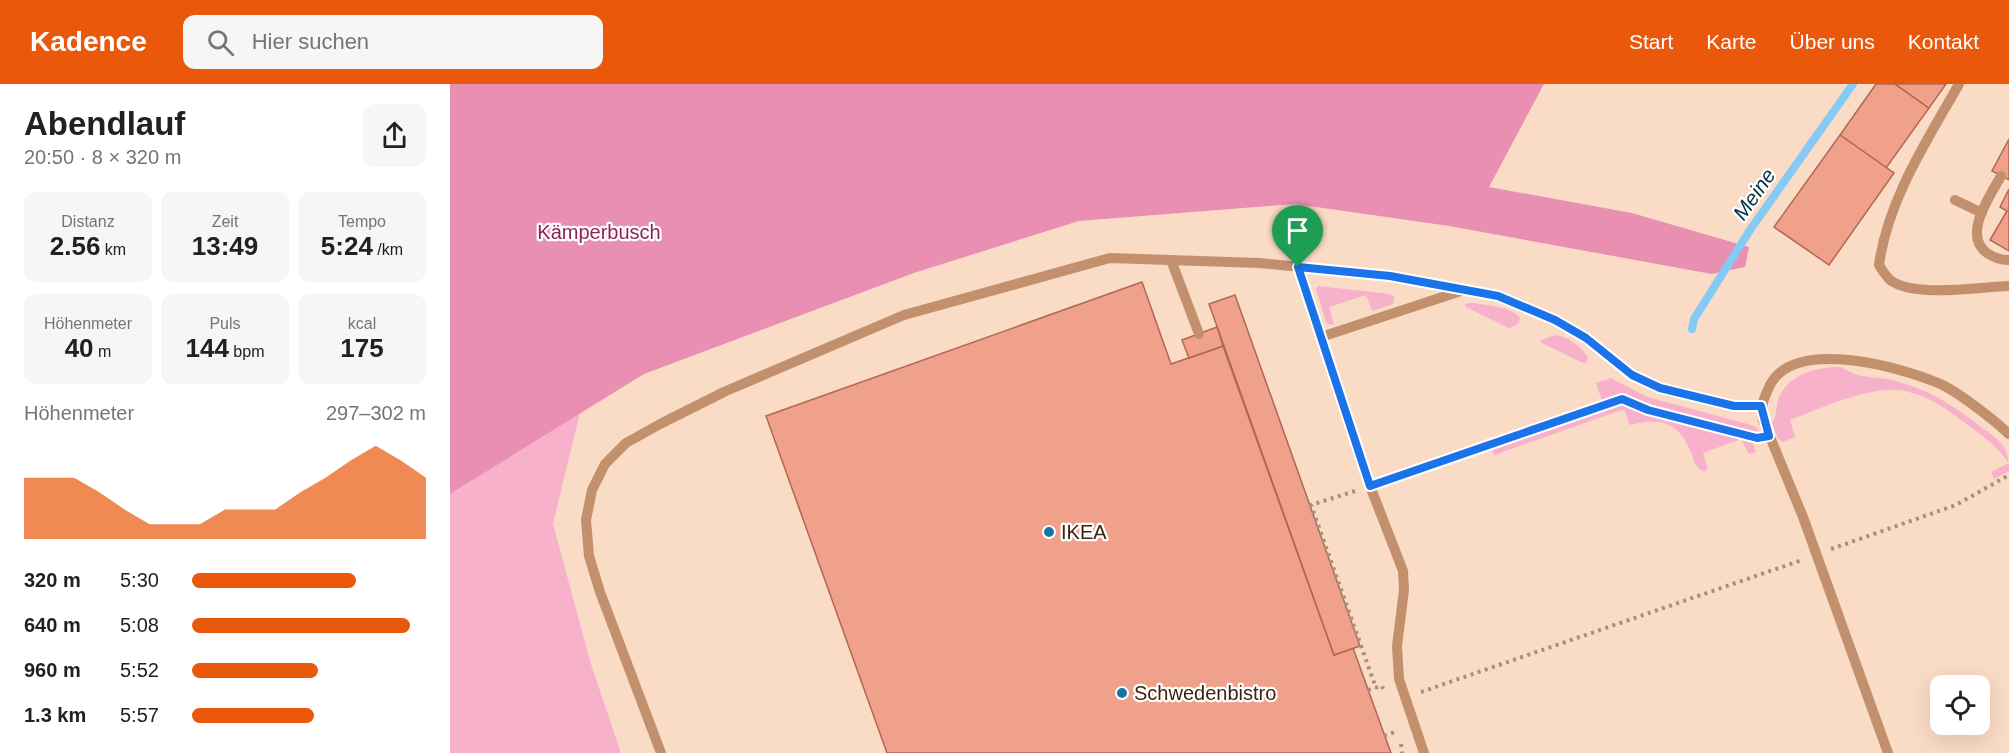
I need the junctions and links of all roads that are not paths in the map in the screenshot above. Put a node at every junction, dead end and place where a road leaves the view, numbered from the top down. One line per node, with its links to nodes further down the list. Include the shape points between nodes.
1 (1959, 84): 8 (lane, via 1907,176 1882,245 1879,265 1889,279 1921,291)
2 (2001, 176): 4 (lane)
3 (1955, 201): 4 (lane)
4 (1982, 213): 6 (lane, via 1975,236 1979,247 2001,260)
5 (1171, 260): 7 (lane); 10 (lane); 14 (lane, via 1110,258 904,315 726,391 626,443 605,464 592,490 586,520 589,556)
6 (2009, 260)
7 (1298, 267): 9 (lane); 11 (lane)
8 (2009, 286)
9 (1467, 289): 11 (lane); 12 (lane, via 1498,296 1555,320 1586,338 1632,375 1660,388 1734,406)
10 (1199, 334)
11 (1321, 337): 15 (lane, via 1402,571 1399,679)
12 (1761, 406): 13 (lane, via 1773,380 1791,366 1806,361 1851,360 1897,368 1941,384); 16 (lane)
13 (2009, 434)
14 (661, 753)
15 (1424, 753)
16 (1888, 753)

